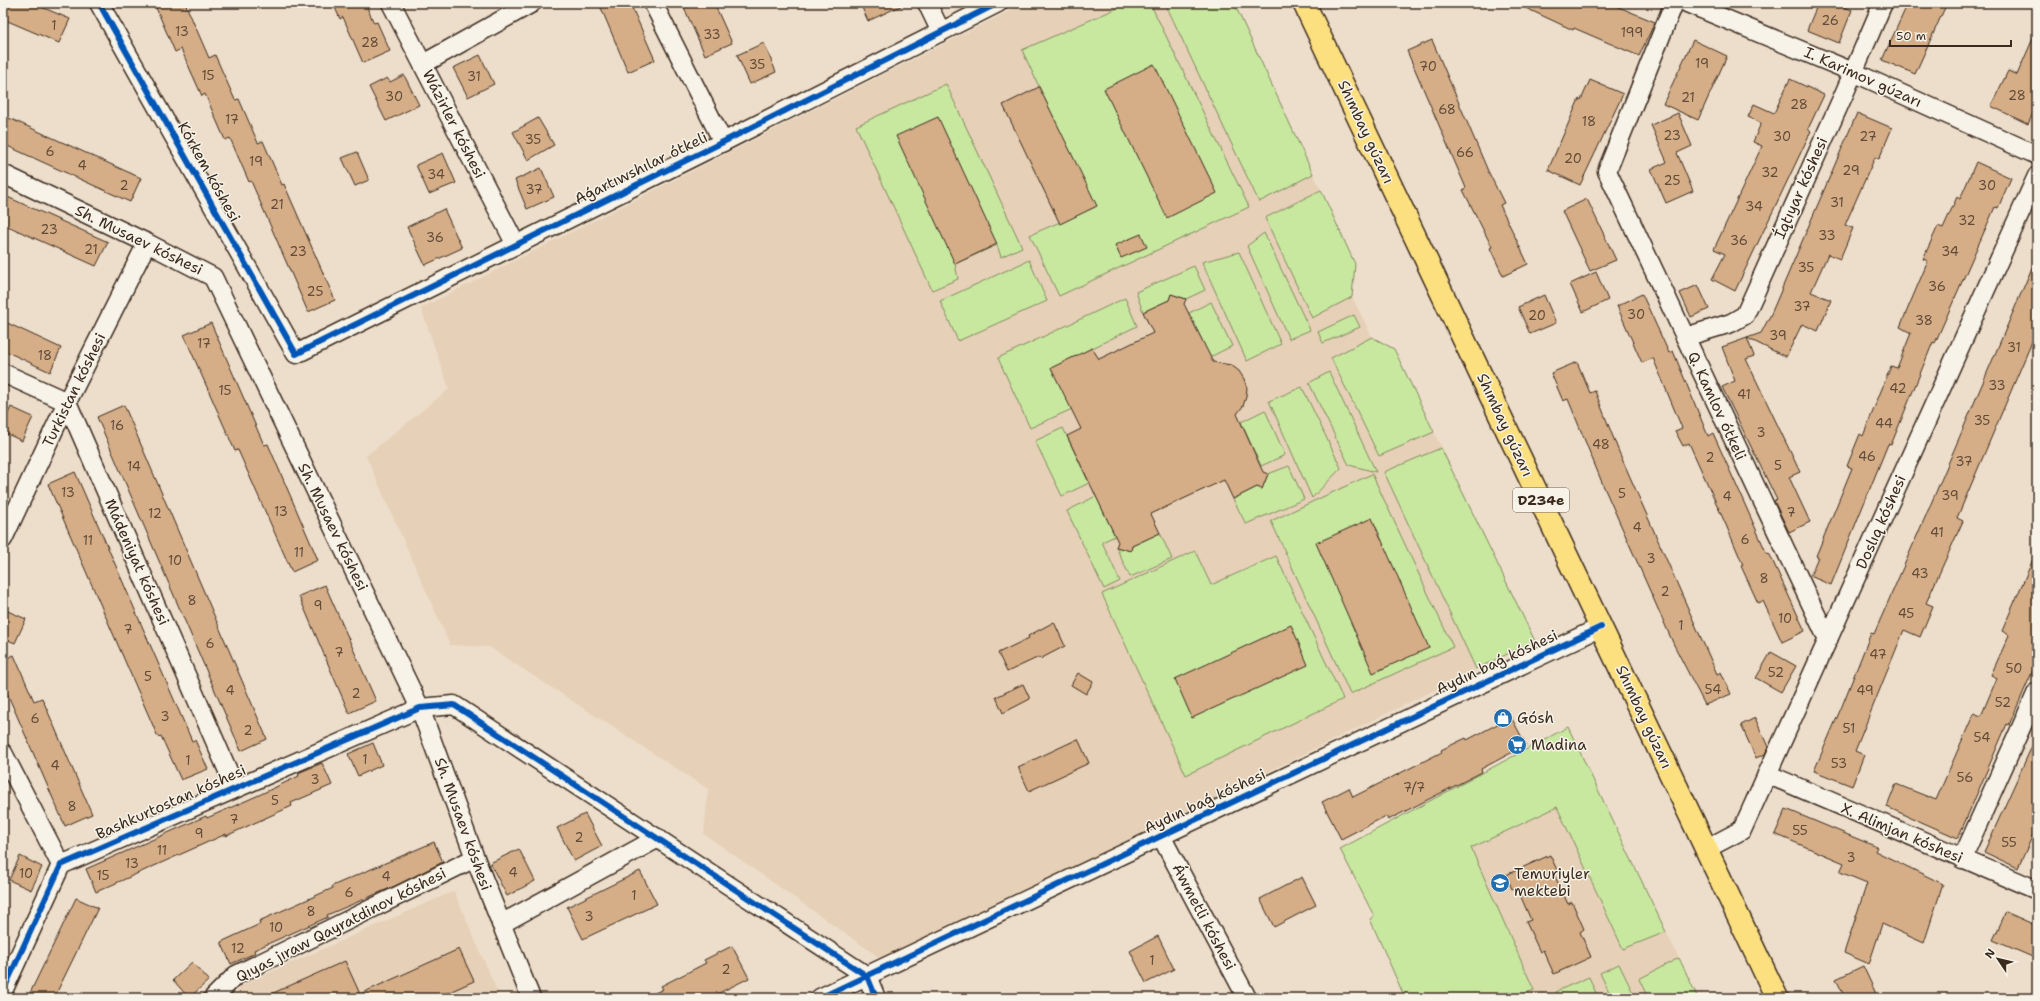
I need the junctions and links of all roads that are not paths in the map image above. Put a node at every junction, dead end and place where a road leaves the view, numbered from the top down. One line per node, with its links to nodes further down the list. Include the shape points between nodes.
1 (99, 3): 21 (street, Kórkem kóshesi)
2 (391, 3): 12 (street, Wázirler kóshesi)
3 (532, 3): 12 (street)
4 (653, 3): 14 (street)
5 (927, 3): 11 (street)
6 (998, 3): 11 (street, Aǵartıwshılar ótkeli)
7 (1304, 3): 25 (main road, Shımbay gúzarı / D234e)
8 (1674, 3): 20 (street, Q. Kamlov ótkeli, via 1607,171)
9 (1687, 3): 13 (street, I. Karimov gúzarı)
10 (1883, 3): 13 (street, Íqtıyar kóshesi)
11 (941, 32): 14 (street, Aǵartıwshılar ótkeli)
12 (423, 64): 19 (street, Wázirler kóshesi)
13 (1853, 72): 15 (street, I. Karimov gúzarı); 20 (street, Íqtıyar kóshesi, via 1745,314 1731,323)
14 (723, 142): 19 (street, Aǵartıwshılar ótkeli)
15 (2037, 155)
16 (3, 174): 18 (street, Sh. Musaev kóshesi)
17 (2037, 176): 26 (street, Doslıq kóshesi)
18 (147, 243): 23 (street, Turkistan kóshesi); 28 (street, Sh. Musaev kóshesi, via 213,277)
19 (516, 244): 21 (street, Aǵartıwshılar ótkeli)
20 (1685, 337): 26 (street, Q. Kamlov ótkeli)
21 (296, 354)
22 (3, 374): 23 (street)
23 (67, 402): 24 (street, Turkistan kóshesi); 31 (street, Mádeniyat kóshesi)
24 (3, 539)
25 (1601, 627): 32 (street, Aydın baǵ kóshesi); 34 (main road, Shımbay gúzarı / D234e)
26 (1828, 640): 30 (street, Doslıq kóshesi)
27 (2037, 692): 36 (street)
28 (420, 708): 31 (street, Bashkurtostan kóshesi); 33 (street, Bashkurtostan kóshesi, via 454,705); 35 (street, Sh. Musaev kóshesi)
29 (3, 753): 37 (street)
30 (1767, 774): 34 (street, Doslıq kóshesi, via 1742,830); 36 (street, X. Alimjan kóshesi)
31 (235, 787): 37 (street, Bashkurtostan kóshesi)
32 (1161, 836): 40 (street, Aydın baǵ kóshesi); 46 (street, Áwmetli kóshesi)
33 (658, 838): 39 (street); 40 (street, Bashkurtostan kóshesi)
34 (1706, 849): 47 (main road, Shımbay gúzarı / D234e)
35 (475, 858): 39 (street, Sh. Musaev kóshesi); 42 (street, Qıyas jıraw Qayratdinov kóshesi, via 236,974)
36 (1962, 859): 38 (street, X. Alimjan kóshesi)
37 (61, 865): 41 (street)
38 (2037, 890)
39 (500, 924): 43 (street, Sh. Musaev kóshesi)
40 (867, 976): 44 (street, Aydın baǵ kóshesi); 45 (street)
41 (3, 991)
42 (213, 998)
43 (531, 998)
44 (820, 998)
45 (876, 998)
46 (1247, 998)
47 (1777, 998)

